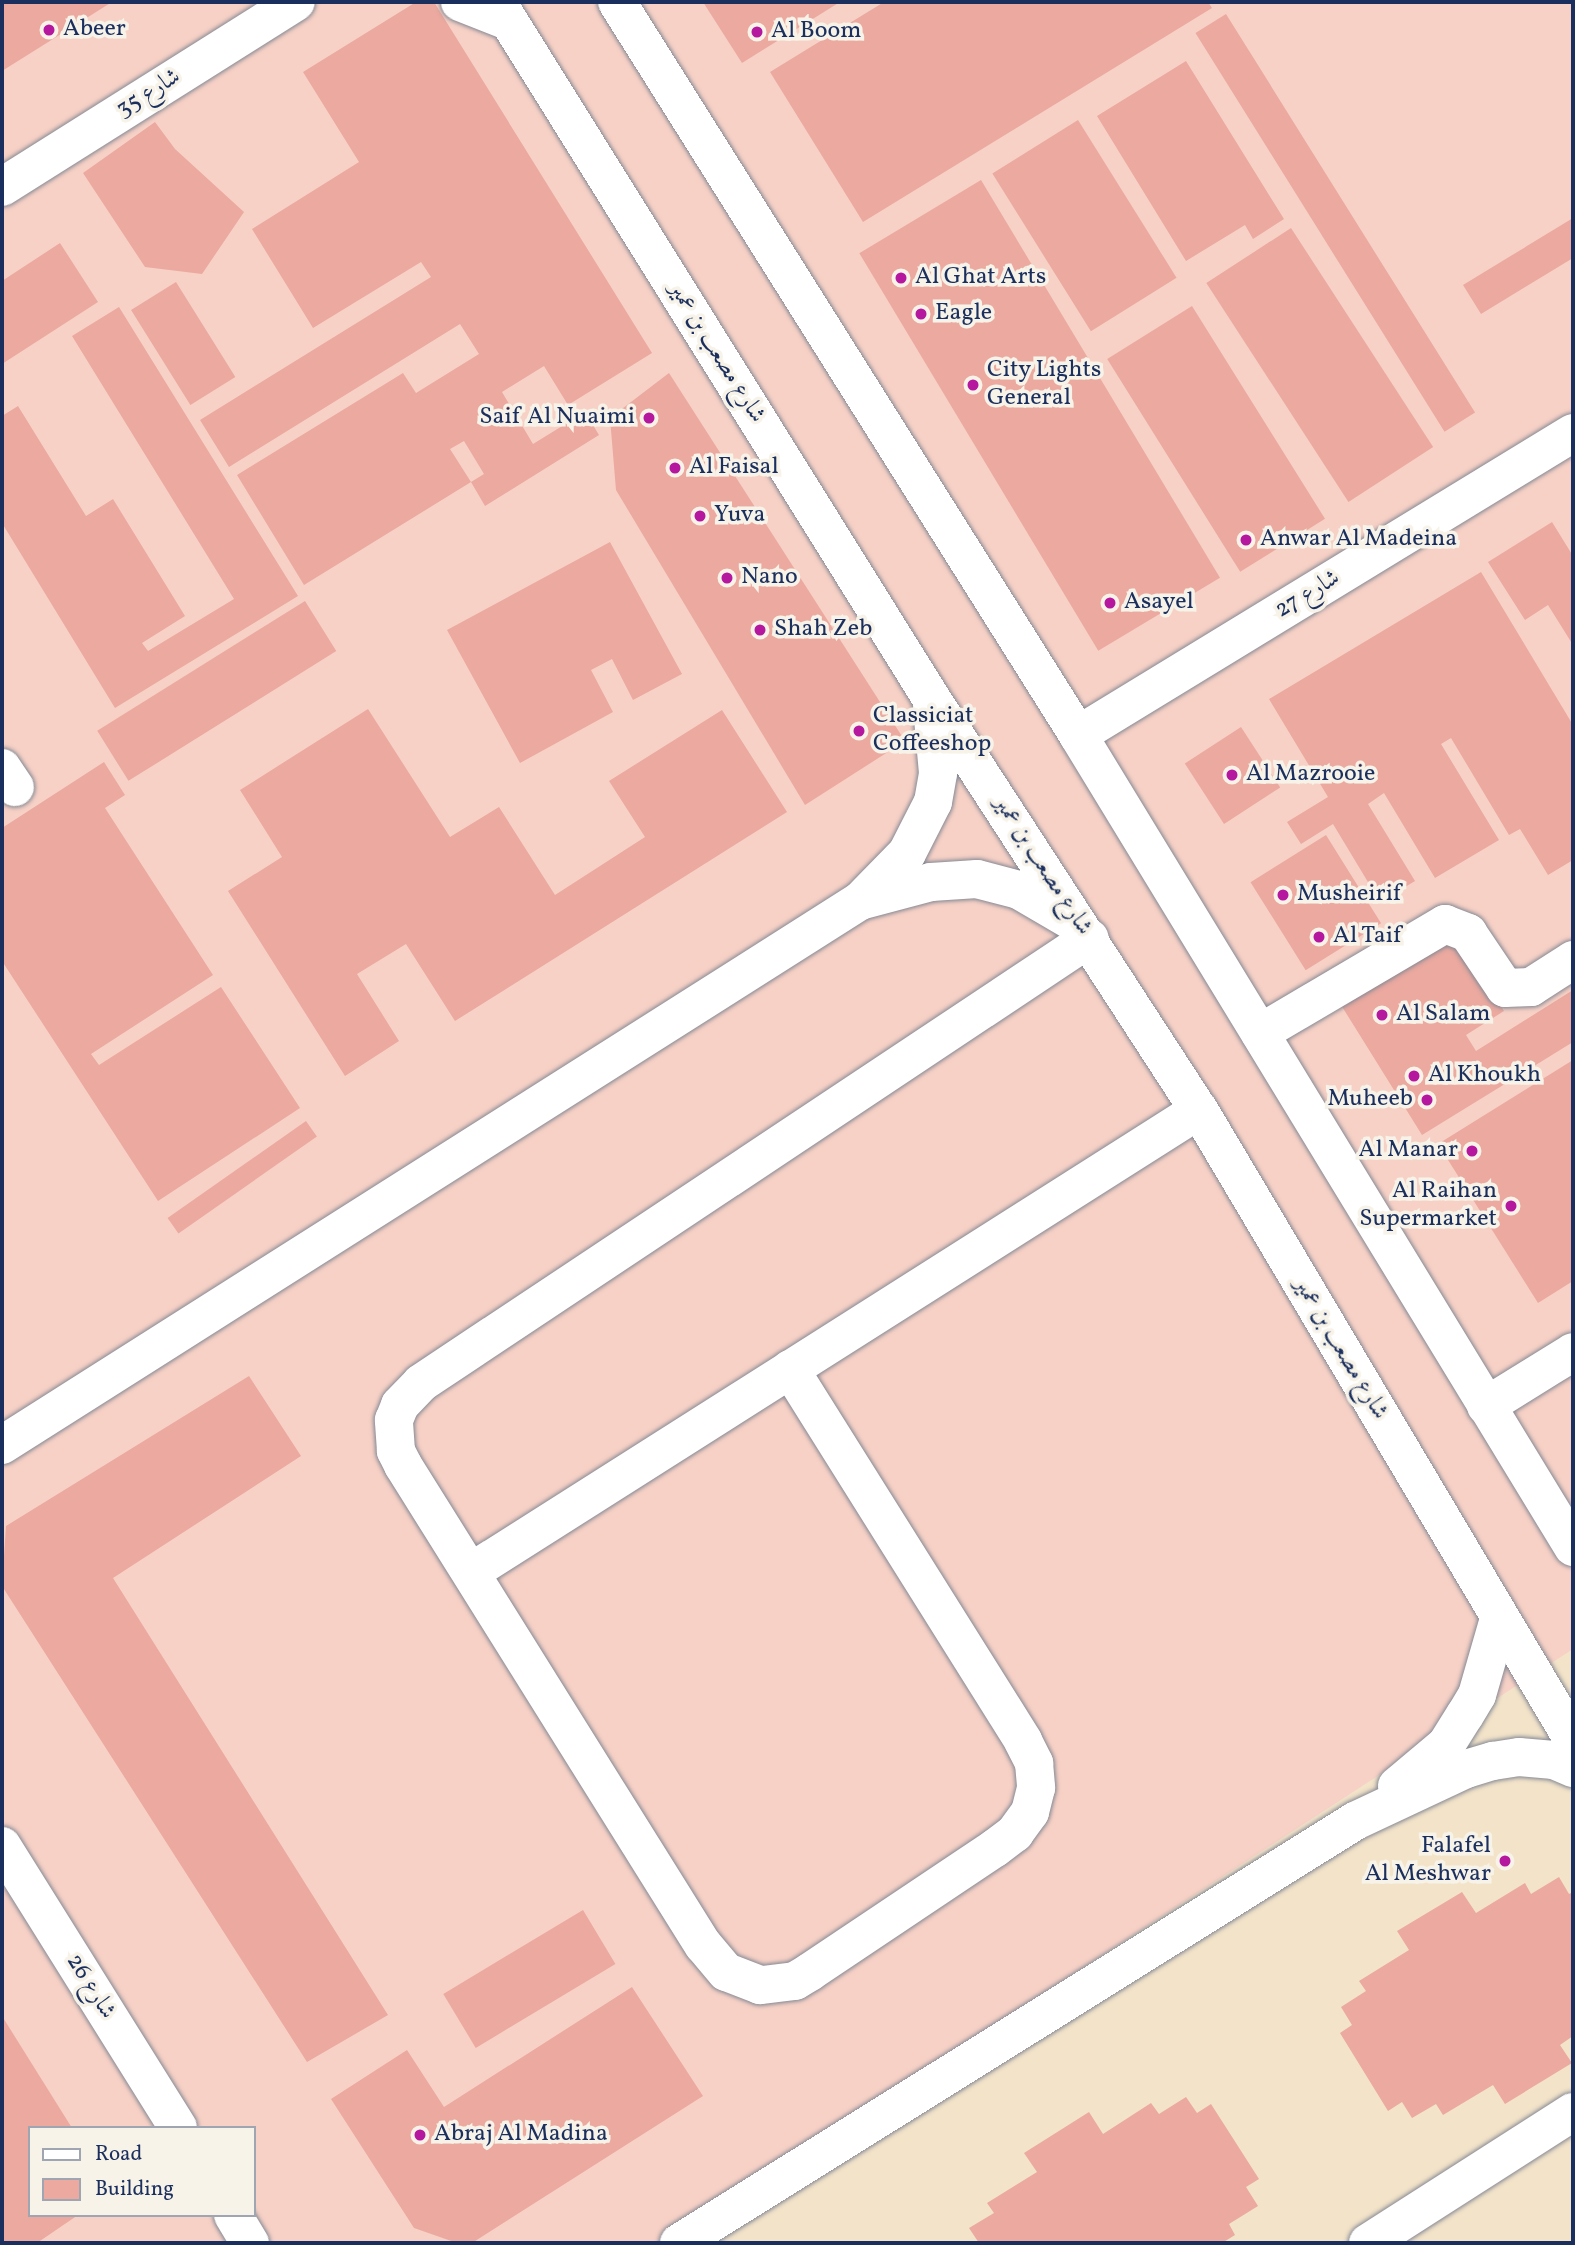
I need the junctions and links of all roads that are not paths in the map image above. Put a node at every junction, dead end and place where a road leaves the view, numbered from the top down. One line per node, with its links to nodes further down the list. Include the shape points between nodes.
1 (296, 2): 5 (street, شارع 35)
2 (460, 2): 4 (street)
3 (617, 2): 8 (street)
4 (503, 11): 7 (street, شارع مصعب بن عمير)
5 (2, 187)
6 (1573, 433): 8 (street, شارع 27)
7 (931, 698): 9 (street, via 938,773 933,802 907,853); 10 (street, شارع مصعب بن عمير)
8 (1078, 735): 12 (street)
9 (860, 901): 10 (street, via 931,882 977,879 1019,890); 17 (street)
10 (1087, 933): 13 (street, شارع مصعب بن عمير); 19 (street, via 408,1393 394,1420 396,1451)
11 (1573, 960): 12 (street, via 1531,987 1505,988 1468,933 1445,924)
12 (1260, 1033): 16 (street)
13 (1199, 1111): 15 (street); 20 (street, شارع مصعب بن عمير)
14 (1573, 1352): 16 (street)
15 (790, 1369): 19 (street); 19 (street, via 1023,1741 1034,1763 1036,1788 1030,1812 1015,1833 810,1972 794,1981 760,1985 726,1972 714,1960)
16 (1486, 1406): 18 (street)
17 (2, 1445)
18 (1573, 1547)
19 (471, 1572)
20 (1500, 1619): 21 (street, شارع مصعب بن عمير); 23 (street, via 1477,1695 1446,1745)
21 (1573, 1740)
22 (1573, 1768): 23 (street, via 1554,1760 1519,1757 1493,1761)
23 (1355, 1821): 29 (street)
24 (2, 1846): 26 (street, شارع 26)
25 (1573, 2112): 30 (street)
26 (177, 2126)
27 (234, 2217): 28 (street)
28 (250, 2243)
29 (679, 2243)
30 (1368, 2243)

